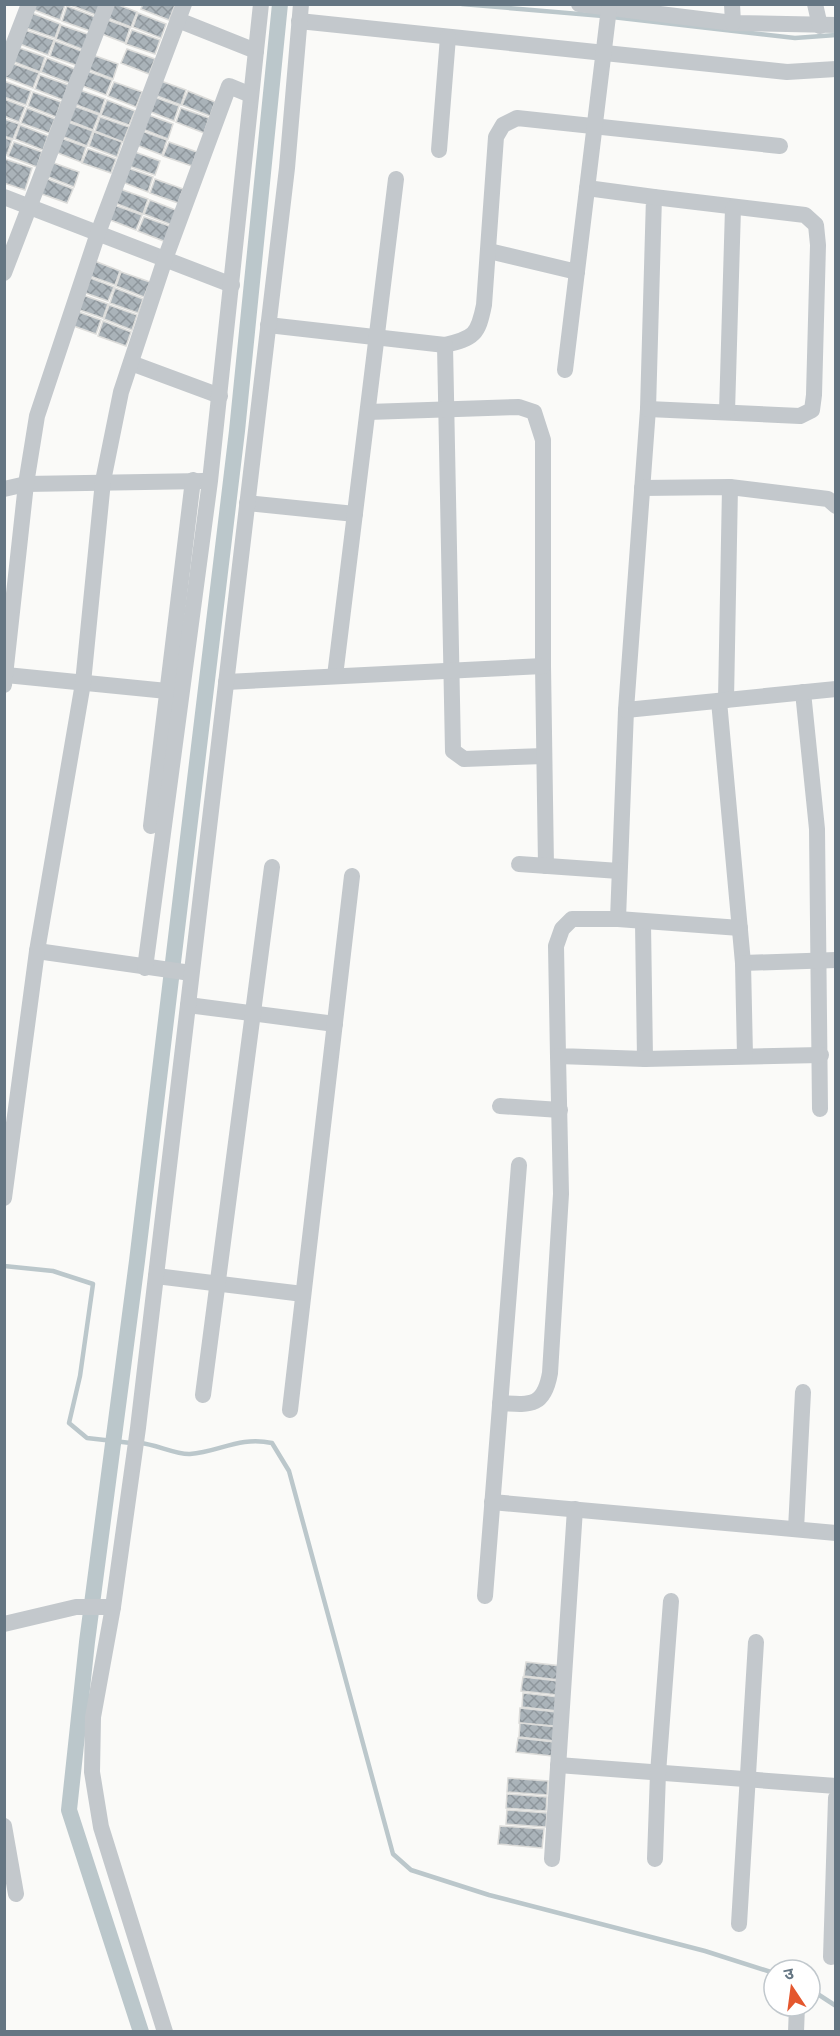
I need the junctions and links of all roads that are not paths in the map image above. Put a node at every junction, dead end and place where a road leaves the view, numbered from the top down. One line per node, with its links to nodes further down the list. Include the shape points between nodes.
1 (29, 4): 16 (street)
2 (107, 4): 26 (street)
3 (261, 4): 14 (street)
4 (579, 4): 7 (street)
5 (732, 4): 11 (street)
6 (815, 4): 12 (street)
7 (609, 8): 8 (street); 15 (street)
8 (645, 8): 11 (street)
9 (181, 12): 14 (street); 28 (street)
10 (300, 13): 13 (street); 34 (street)
11 (733, 23): 12 (street)
12 (828, 26)
13 (448, 37): 15 (street); 21 (street)
14 (256, 51): 18 (street)
15 (603, 53): 17 (street, via 787,72); 19 (street)
16 (4, 69)
17 (836, 69)
18 (251, 95): 30 (street, via 229,87); 33 (street)
19 (594, 126): 20 (street); 23 (street); 29 (street, via 517,118 503,124 496,137)
20 (780, 146)
21 (439, 150)
22 (396, 179): 35 (street)
23 (587, 188): 25 (street); 31 (street)
24 (4, 197): 26 (street)
25 (654, 197): 27 (street); 41 (street)
26 (30, 207): 28 (street); 32 (street)
27 (733, 208): 43 (street); 43 (street, via 805,215 816,225 814,395 812,410 800,416)
28 (98, 233): 30 (street); 47 (street, via 38,416)
29 (489, 251): 31 (street); 36 (street, via 480,328 466,340)
30 (165, 259): 33 (street); 37 (street)
31 (577, 272): 38 (street)
32 (4, 273)
33 (232, 285): 39 (street)
34 (268, 325): 35 (street); 51 (street)
35 (377, 338): 36 (street); 42 (street)
36 (445, 345): 40 (street)
37 (131, 363): 39 (street); 45 (street)
38 (565, 370)
39 (220, 396): 46 (street)
40 (444, 409): 42 (street); 54 (street, via 519,407 534,412 540,423); 55 (street)
41 (648, 409): 43 (street); 49 (street)
42 (368, 412): 53 (street)
43 (727, 412)
44 (193, 480): 45 (street); 46 (street); 61 (street)
45 (103, 481): 47 (street); 58 (street)
46 (210, 481): 78 (street)
47 (26, 484): 50 (street); 57 (street)
48 (730, 487): 49 (street); 52 (street, via 828,499); 63 (street)
49 (642, 488): 64 (street)
50 (4, 489)
51 (248, 503): 53 (street); 59 (street)
52 (836, 506)
53 (355, 514): 56 (street)
54 (543, 666): 55 (street); 65 (street)
55 (450, 671): 56 (street); 65 (street, via 453,751 464,759)
56 (335, 676): 59 (street)
57 (5, 680): 58 (street)
58 (83, 682): 61 (street); 75 (street)
59 (226, 682): 79 (street)
60 (836, 689): 62 (street)
61 (167, 691): 66 (street)
62 (803, 692): 63 (street); 76 (street)
63 (722, 700): 64 (street); 74 (street)
64 (626, 710): 70 (street)
65 (544, 756): 68 (street)
66 (151, 826)
67 (519, 864): 68 (street)
68 (546, 866): 70 (street)
69 (272, 867): 81 (street)
70 (619, 871): 72 (street)
71 (352, 876): 82 (street)
72 (618, 919): 73 (street); 84 (street, via 572,919 562,929 556,946)
73 (644, 923): 74 (street); 86 (street)
74 (740, 928): 77 (street)
75 (37, 951): 78 (street); 91 (street)
76 (828, 960): 77 (street); 83 (street)
77 (743, 963): 85 (street)
78 (150, 968): 79 (street)
79 (185, 973): 80 (street)
80 (188, 1005): 81 (street); 92 (street)
81 (253, 1013): 82 (street); 93 (street)
82 (335, 1024): 94 (street)
83 (821, 1055): 85 (street); 88 (street)
84 (558, 1056): 86 (street); 89 (street)
85 (744, 1056): 86 (street)
86 (645, 1059)
87 (500, 1106): 89 (street)
88 (820, 1109)
89 (560, 1110): 97 (street, via 561,1194 548,1386 535,1402)
90 (519, 1165): 97 (street)
91 (4, 1198)
92 (156, 1276): 93 (street); 105 (street, via 138,1428)
93 (218, 1283): 94 (street); 96 (street)
94 (303, 1294): 98 (street)
95 (803, 1392): 101 (street)
96 (203, 1395)
97 (500, 1403): 99 (street)
98 (290, 1410)
99 (492, 1502): 100 (street); 103 (street)
100 (575, 1509): 101 (street); 108 (street)
101 (796, 1529): 102 (street)
102 (836, 1533)
103 (485, 1596)
104 (671, 1601): 109 (street)
105 (108, 1607): 106 (street, via 76,1607); 119 (street, via 93,1717 94,1798)
106 (5, 1624)
107 (756, 1642): 110 (street)
108 (558, 1765): 109 (street); 114 (street)
109 (658, 1773): 110 (street); 115 (street)
110 (749, 1779): 111 (street); 117 (street)
111 (836, 1786)
112 (836, 1798): 118 (street)
113 (4, 1826): 116 (street)
114 (552, 1859)
115 (655, 1859)
116 (16, 1894)
117 (739, 1924)
118 (831, 1957)
119 (165, 2031)

